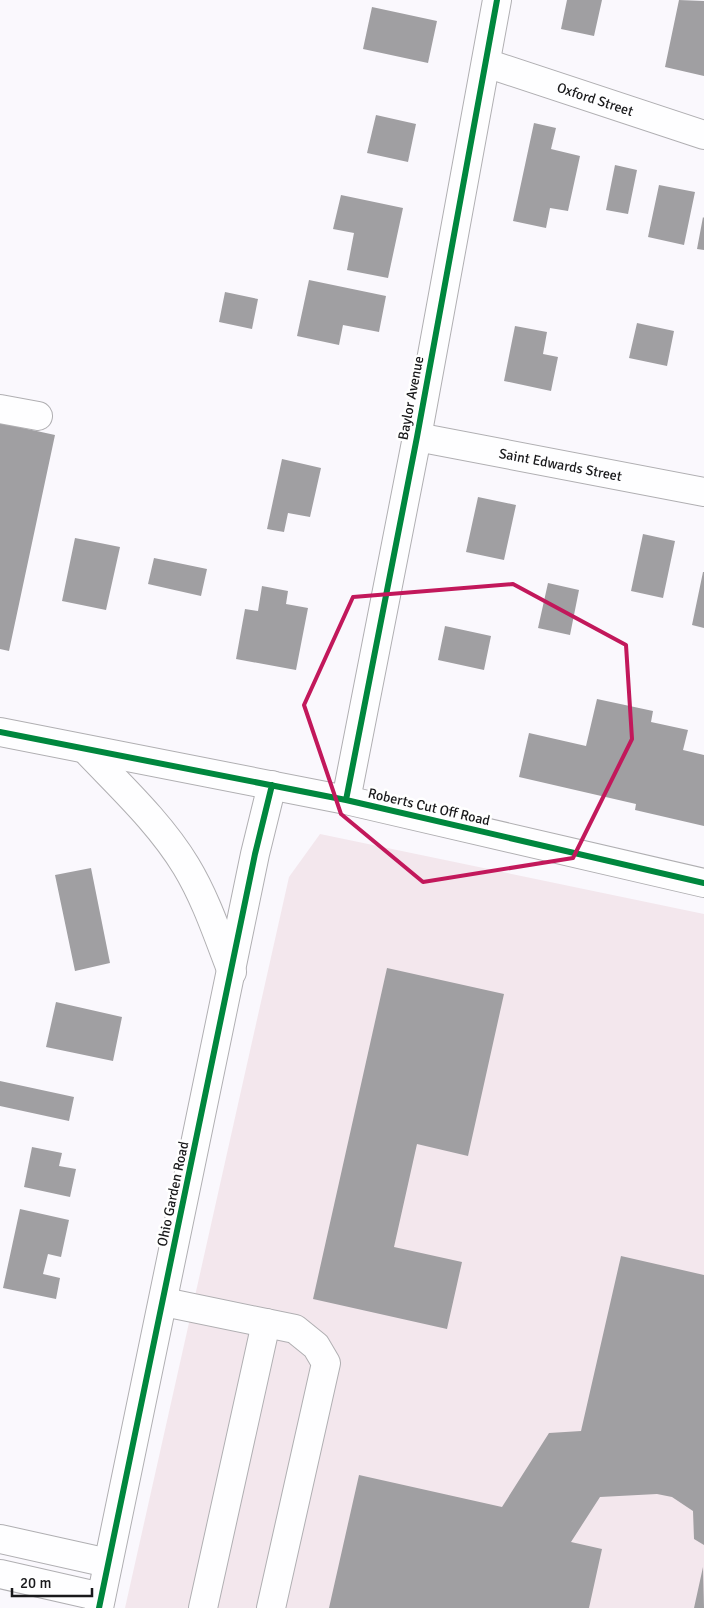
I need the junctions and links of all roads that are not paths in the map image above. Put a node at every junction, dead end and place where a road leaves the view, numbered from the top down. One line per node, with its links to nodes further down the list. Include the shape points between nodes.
1 (497, 0): 2 (street, Baylor Avenue)
2 (486, 63): 3 (street, Oxford Street); 6 (street, Baylor Avenue)
3 (704, 135)
4 (0, 409): 5 (street)
5 (38, 416)
6 (417, 437): 7 (street, Saint Edwards Street); 11 (street, Baylor Avenue)
7 (704, 492)
8 (0, 732): 9 (street, Roberts Cut Off Road)
9 (86, 750): 10 (street, Roberts Cut Off Road); 13 (street, via 151,819 186,866)
10 (272, 785): 11 (street, Roberts Cut Off Road); 13 (street, Ohio Garden Road)
11 (346, 800): 12 (street, Roberts Cut Off Road)
12 (704, 883)
13 (232, 972): 14 (street, Ohio Garden Road)
14 (164, 1302): 15 (street); 17 (street, Ohio Garden Road)
15 (266, 1323): 20 (street); 21 (street, via 295,1330 316,1346 326,1363)
16 (0, 1539): 17 (street)
17 (108, 1563): 19 (street, Ohio Garden Road)
18 (0, 1574): 19 (street)
19 (100, 1603)
20 (202, 1608)
21 (271, 1608)

